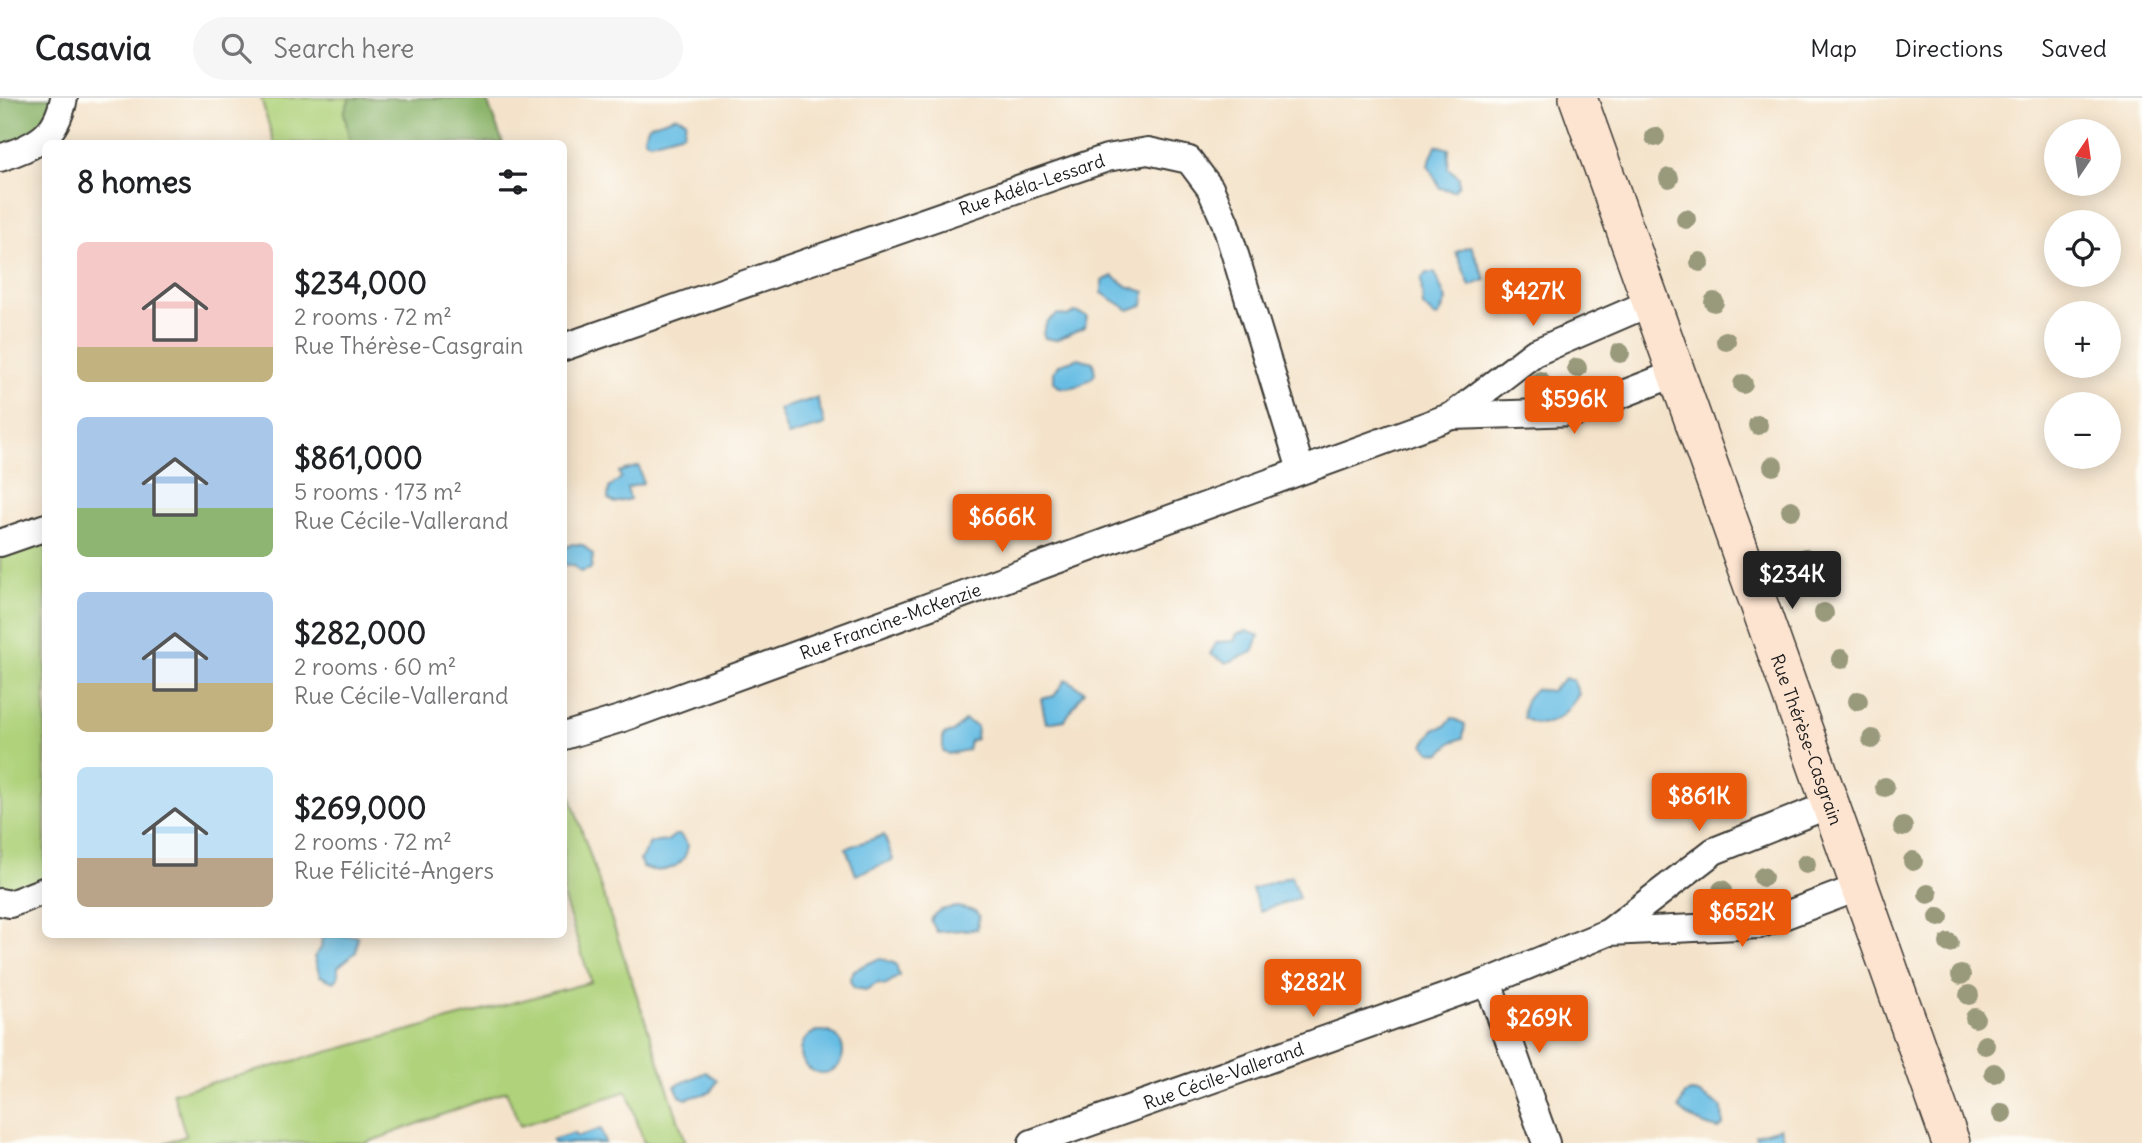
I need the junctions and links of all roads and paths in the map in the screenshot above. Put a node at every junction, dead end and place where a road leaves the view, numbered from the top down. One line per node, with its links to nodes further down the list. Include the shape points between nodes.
1 (64, 98): 3 (street, via 57,125 34,146)
2 (1578, 98): 4 (street, Rue Thérèse-Casgrain)
3 (0, 158)
4 (1652, 302): 6 (street, Rue Thérèse-Casgrain); 7 (street, Rue Francine-McKenzie, via 1534,353)
5 (567, 346): 8 (street, Rue Adéla-Lessard, via 1107,158 1148,151 1189,160 1209,188 1225,222)
6 (1679, 372): 7 (street, Rue Francine-McKenzie, via 1577,412); 12 (street, Rue Thérèse-Casgrain)
7 (1452, 416): 8 (street, Rue Francine-McKenzie)
8 (1301, 470): 11 (street, Rue Francine-McKenzie)
9 (42, 533): 10 (street)
10 (0, 543)
11 (567, 735)
12 (1829, 805): 13 (street, Rue Thérèse-Casgrain); 16 (street, Rue Cécile-Vallerand, via 1714,851)
13 (1860, 887): 16 (street, Rue Cécile-Vallerand, via 1759,925); 20 (street, Rue Thérèse-Casgrain)
14 (42, 892): 15 (street, via 10,904)
15 (0, 902)
16 (1609, 932): 17 (street, Rue Cécile-Vallerand)
17 (1488, 982): 18 (street, Rue Cécile-Vallerand); 19 (street)
18 (1032, 1143)
19 (1546, 1143)
20 (1951, 1143)

